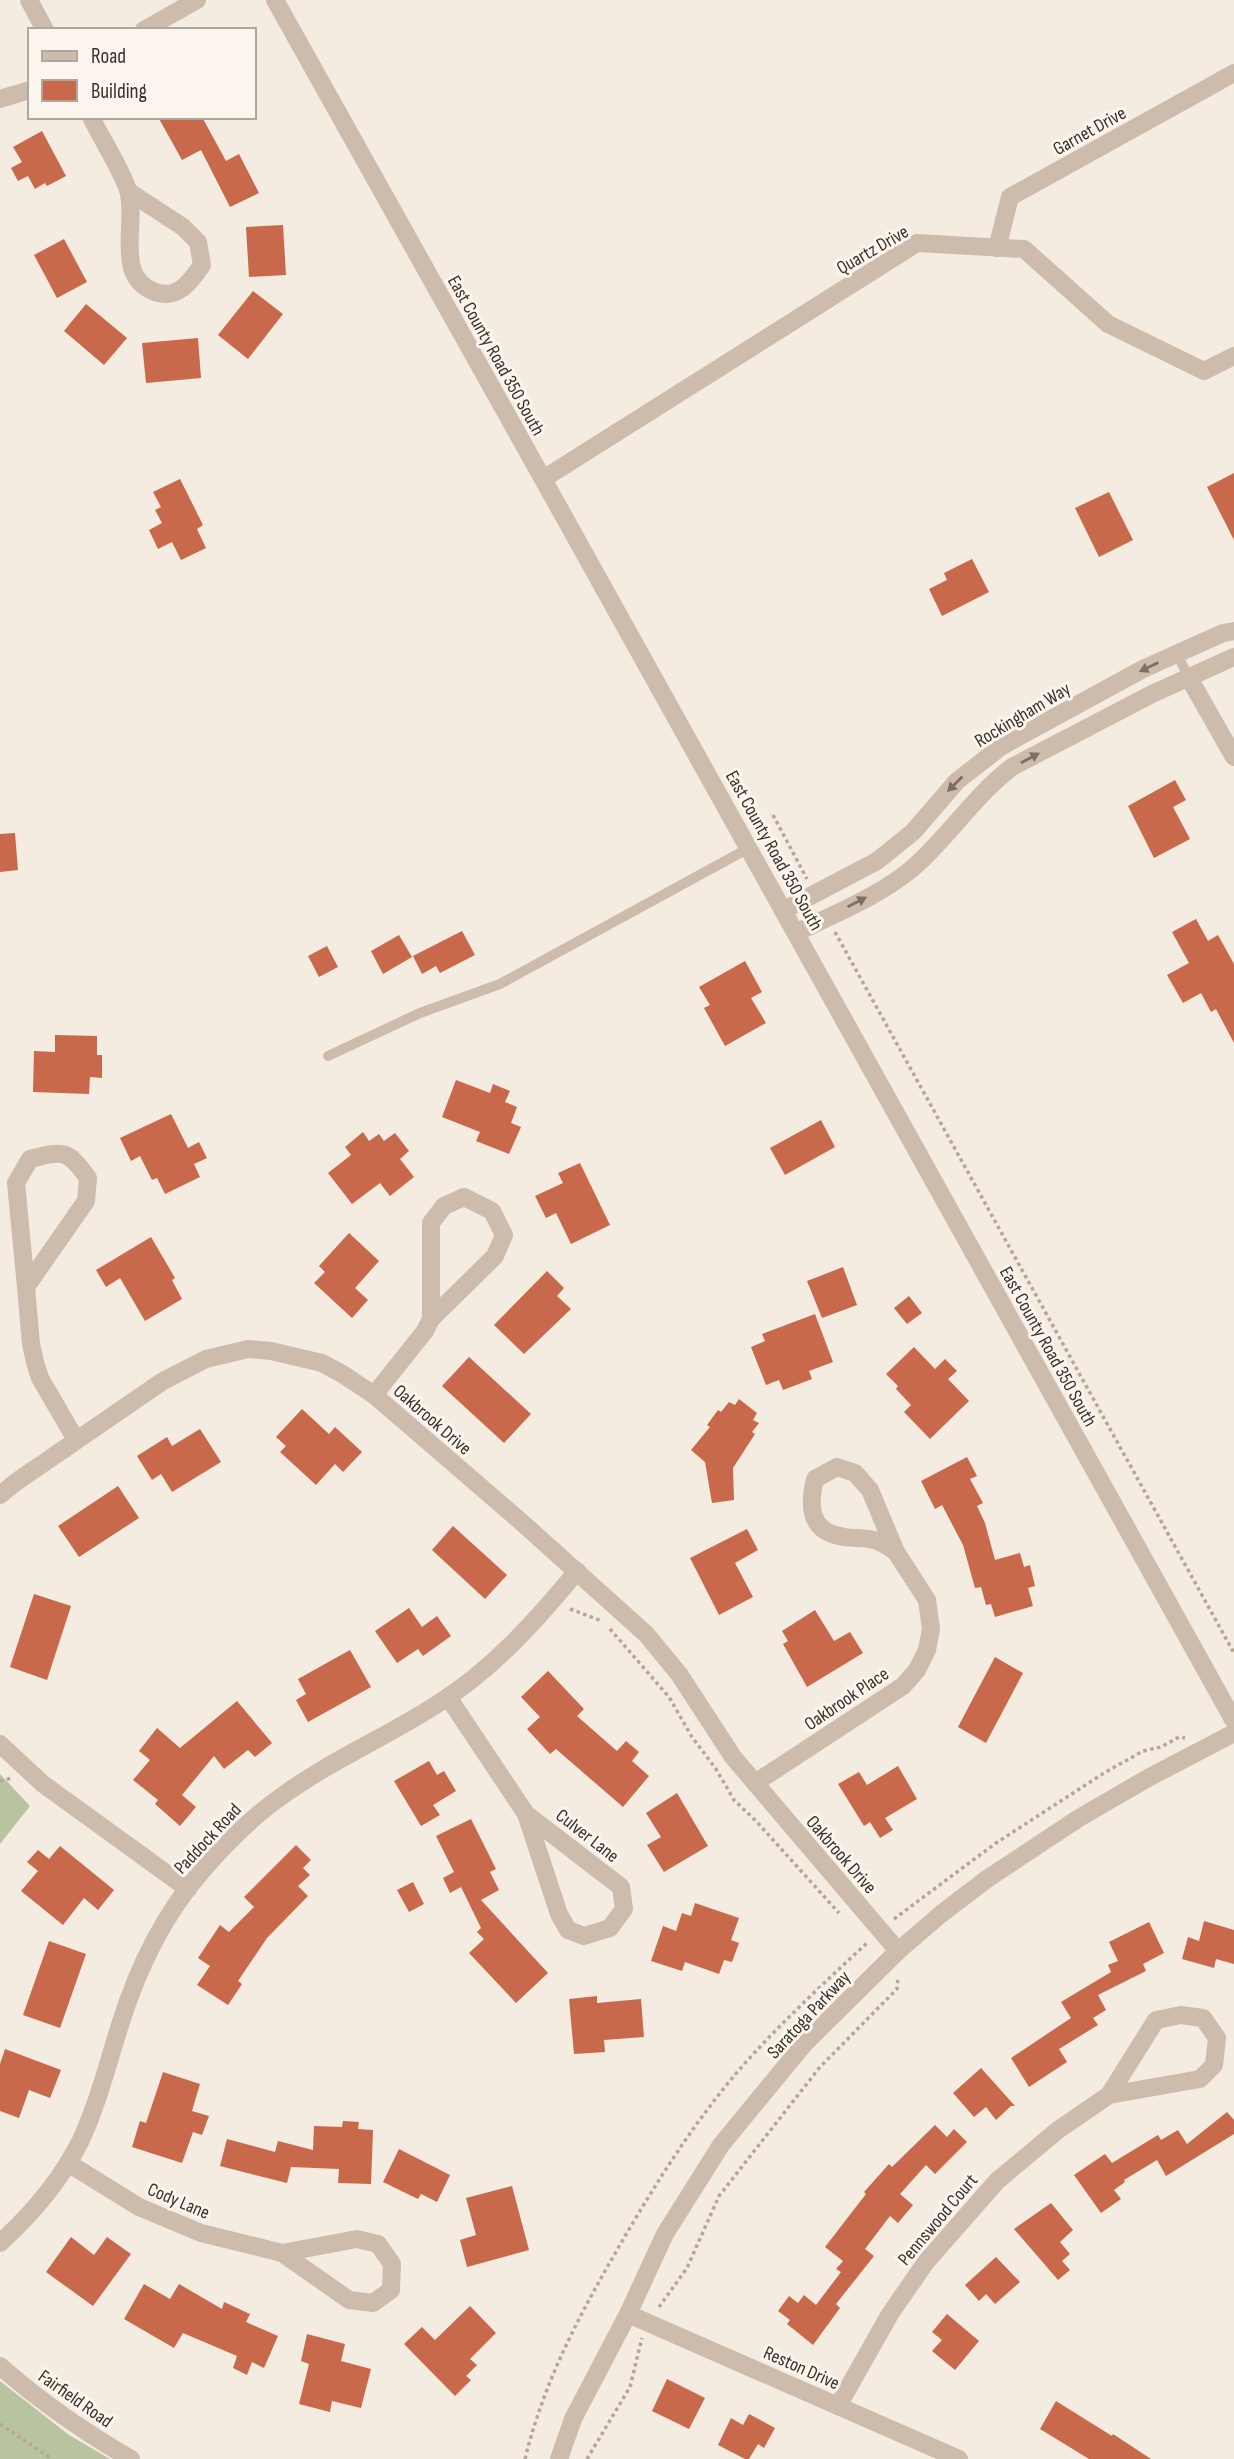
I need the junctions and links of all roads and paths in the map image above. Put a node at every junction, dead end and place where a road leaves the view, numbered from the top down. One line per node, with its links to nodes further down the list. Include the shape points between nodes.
1 (29, 0): 4 (street)
2 (197, 0): 5 (street)
3 (275, 0): 13 (street, East County Road 350 South)
4 (44, 28)
5 (148, 28)
6 (1234, 73): 11 (street, Garnet Drive, via 1010,197)
7 (28, 91): 8 (street)
8 (0, 99)
9 (92, 119): 10 (street)
10 (128, 191): 10 (street, via 130,266 144,288 164,295 187,287 202,265 198,242)
11 (997, 247): 12 (street, Quartz Drive, via 1024,249 1108,324 1205,371); 13 (street, Quartz Drive, via 917,243)
12 (1234, 356)
13 (543, 479): 22 (street, East County Road 350 South)
14 (1234, 631): 15 (street, Rockingham Way)
15 (1177, 654): 17 (lane); 19 (street, Rockingham Way, one-way to 19, via 1002,746)
16 (1234, 657): 17 (street)
17 (1189, 678): 18 (street); 20 (street, one-way to 17)
18 (1234, 757)
19 (983, 761): 20 (lane); 23 (street, Rockingham Way, one-way to 23, via 957,781 913,832 877,861)
20 (997, 779): 25 (street, one-way to 20, via 895,882 916,865)
21 (773, 815): 23 (path)
22 (749, 848): 24 (street, East County Road 350 South); 27 (lane, via 500,984 421,1013)
23 (815, 894): 24 (street, Rockingham Way)
24 (784, 910): 26 (street, East County Road 350 South)
25 (827, 917): 26 (street); 36 (path)
26 (796, 933): 38 (street, East County Road 350 South)
27 (328, 1056)
28 (26, 1287): 28 (street, via 86,1201 88,1178 73,1157 55,1153 30,1159 16,1183); 31 (street, via 31,1344 40,1378)
29 (431, 1319): 29 (street, via 495,1256 503,1235 492,1211 464,1197 444,1206 431,1223); 30 (street)
30 (374, 1395): 31 (street, Oakbrook Drive, via 322,1363 248,1349 186,1367); 34 (street, Oakbrook Drive)
31 (76, 1440): 32 (street, Oakbrook Drive)
32 (0, 1495)
33 (896, 1552): 33 (street, Oakbrook Place, via 876,1540 826,1532 811,1514 815,1479 837,1467 855,1473 870,1490); 41 (street, Oakbrook Place, via 927,1600 930,1615 927,1650 917,1670 903,1686)
34 (577, 1571): 35 (street, Paddock Road); 41 (street, Oakbrook Drive, via 646,1634)
35 (551, 1602): 37 (street, Paddock Road, via 492,1663); 44 (path, via 605,1623 669,1697 734,1800)
36 (1234, 1653)
37 (448, 1697): 42 (street, Culver Lane); 43 (street, Paddock Road, via 280,1797 252,1819)
38 (1234, 1721)
39 (1234, 1733): 46 (street, Saratoga Parkway, via 1079,1818 987,1879)
40 (0, 1744): 43 (street, via 43,1784)
41 (755, 1783): 46 (street, Oakbrook Drive)
42 (526, 1814): 42 (street, Culver Lane, via 568,1930 584,1936 610,1928 624,1909 621,1887)
43 (188, 1889): 48 (street, Paddock Road, via 138,1972 108,2070)
44 (846, 1918)
45 (862, 1933): 46 (path)
46 (891, 1957): 51 (street, Saratoga Parkway, via 804,2044 721,2145 665,2234); 52 (path, via 898,1975 897,1989 820,2067 719,2196 687,2268)
47 (1109, 2095): 47 (street, Pennswood Court, via 1200,2079 1214,2065 1217,2038 1203,2018 1181,2015 1156,2020); 54 (street, Pennswood Court, via 1030,2152 961,2221 890,2314)
48 (68, 2163): 49 (street, Paddock Road, via 43,2199); 50 (street, Cody Lane, via 139,2207 201,2233)
49 (0, 2243)
50 (282, 2253): 50 (street, Cody Lane, via 349,2300 373,2303 391,2290 392,2264 378,2244 357,2239)
51 (628, 2314): 52 (street, Reston Drive); 58 (street, Saratoga Parkway, via 573,2419)
52 (648, 2323): 54 (street, Reston Drive); 59 (path, via 630,2387)
53 (0, 2367): 57 (street, Fairfield Road, via 86,2433)
54 (838, 2406): 60 (street, Reston Drive)
55 (0, 2424): 56 (path)
56 (51, 2459)
57 (131, 2459)
58 (559, 2459)
59 (587, 2459)
60 (959, 2459)

